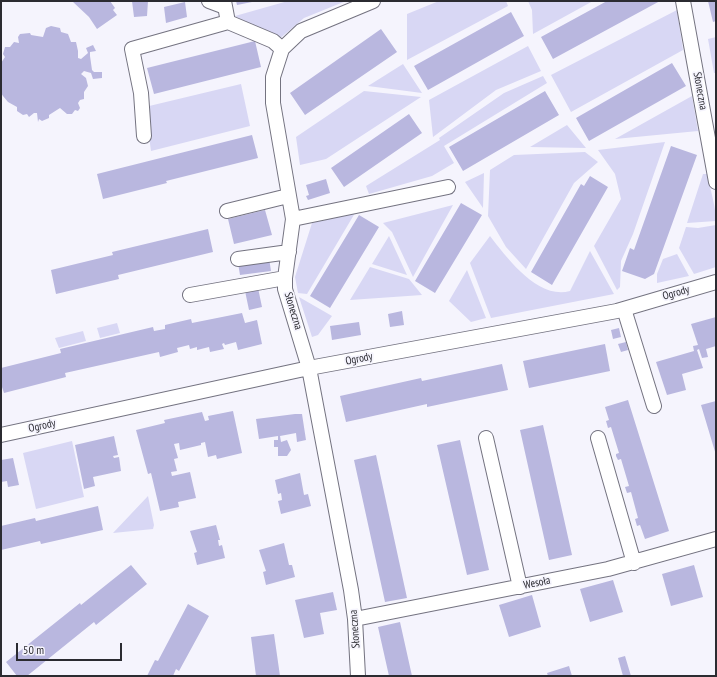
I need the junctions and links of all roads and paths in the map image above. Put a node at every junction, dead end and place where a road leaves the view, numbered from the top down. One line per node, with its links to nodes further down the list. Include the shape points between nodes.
1 (209, 1): 4 (street)
2 (373, 1): 6 (street, Słoneczna, via 301,31)
3 (683, 1): 7 (street, Słoneczna)
4 (224, 4): 5 (street)
5 (228, 22): 6 (street, via 273,41); 8 (street, via 132,49 141,93)
6 (282, 49): 11 (street, Słoneczna, via 273,77 273,103)
7 (711, 121): 9 (street, Słoneczna)
8 (144, 136)
9 (716, 182)
10 (448, 187): 13 (street)
11 (288, 196): 12 (street); 13 (street, Słoneczna)
12 (227, 211)
13 (293, 219): 14 (street, Słoneczna)
14 (289, 252): 15 (street); 16 (street, Słoneczna)
15 (238, 258)
16 (285, 278): 18 (street); 20 (street, Słoneczna)
17 (716, 282): 19 (street, Ogrody)
18 (190, 295)
19 (624, 309): 20 (street, Ogrody); 21 (street)
20 (309, 368): 22 (street, Ogrody); 28 (street, Słoneczna)
21 (654, 406)
22 (1, 435)
23 (486, 438): 27 (street)
24 (598, 438): 26 (street)
25 (716, 539): 26 (street, Wesoła)
26 (634, 562): 27 (street, Wesoła)
27 (520, 587): 28 (street, Wesoła)
28 (356, 619): 29 (street, Słoneczna)
29 (358, 676)

